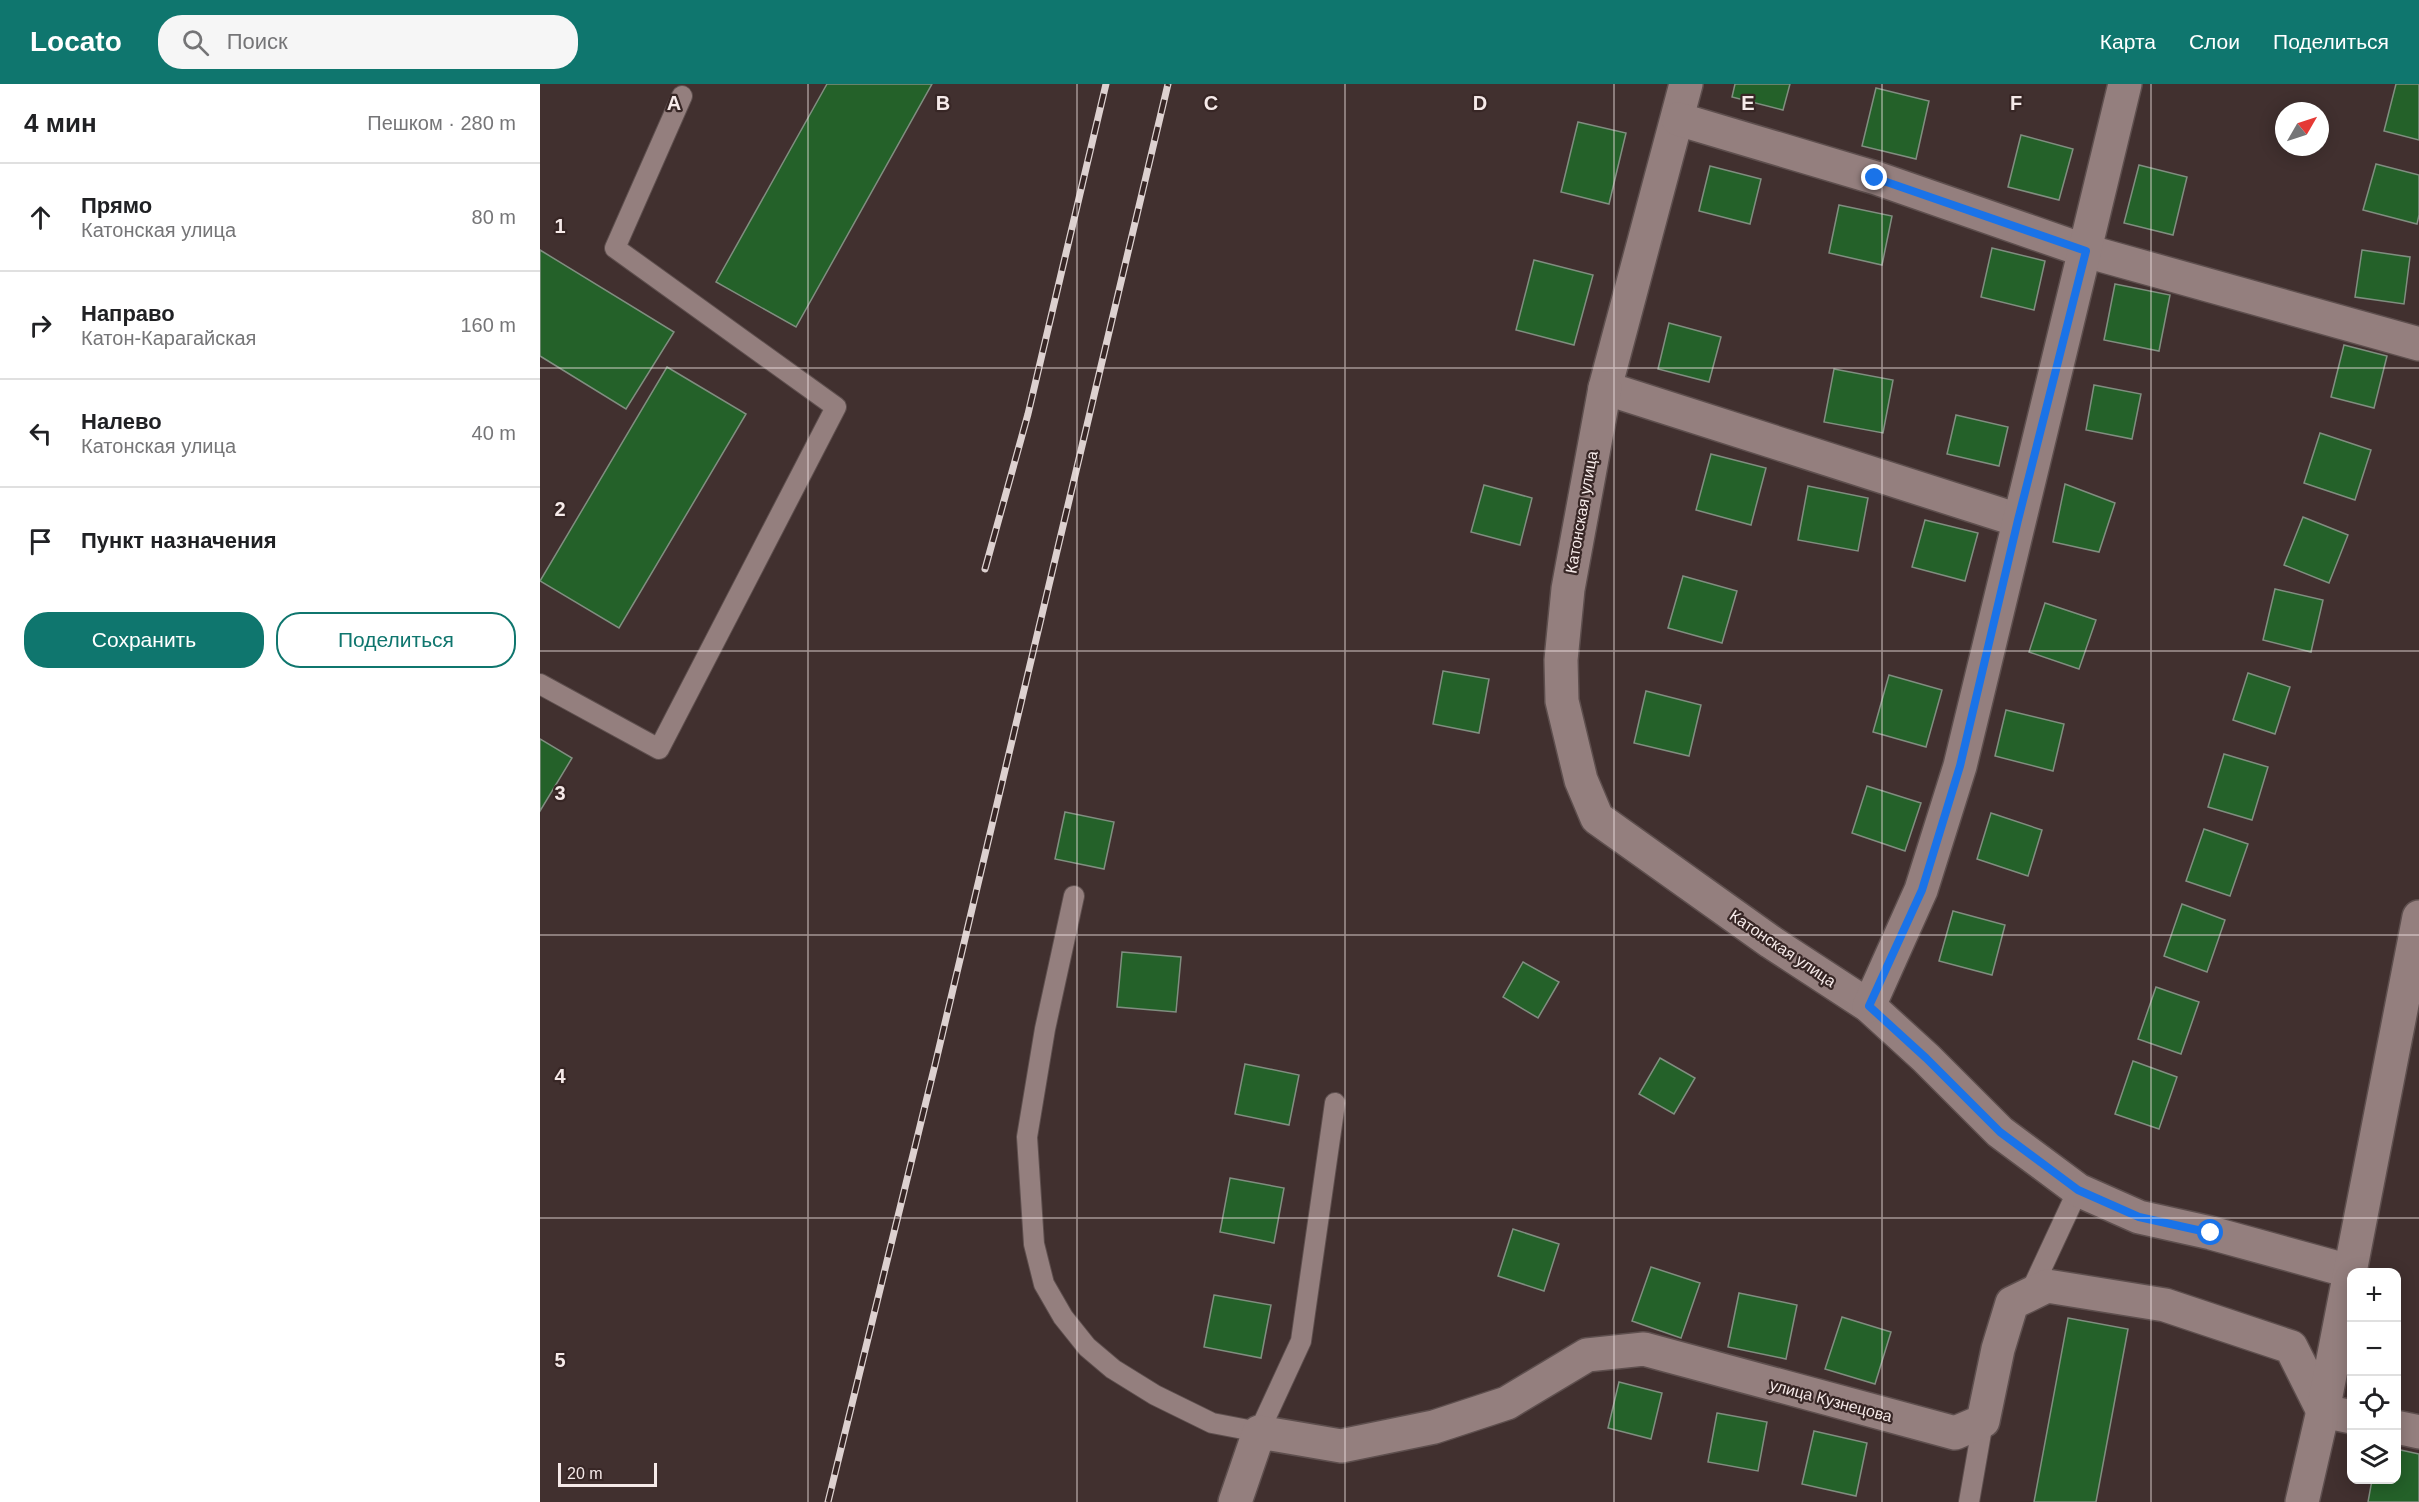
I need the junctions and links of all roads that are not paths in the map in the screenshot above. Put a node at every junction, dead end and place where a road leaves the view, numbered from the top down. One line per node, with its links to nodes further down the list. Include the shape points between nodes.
1 (1686, 84): 4 (street, Катонская улица)
2 (2125, 84): 5 (street)
3 (682, 96): 9 (lane, via 615,248 836,407 659,749)
4 (1678, 119): 5 (street, via 1875,178); 7 (street, Катонская улица)
5 (2086, 251): 6 (street); 8 (street)
6 (2419, 344)
7 (1605, 388): 8 (street); 12 (street, Катонская улица, via 1569,577 1561,660 1564,710 1581,780 1597,818 1771,942)
8 (2018, 520): 12 (street, via 1953,789 1922,890)
9 (540, 684)
10 (1074, 896): 22 (lane, via 1045,1029 1027,1137 1034,1244 1044,1284 1087,1347 1113,1368 1155,1395 1212,1423)
11 (2419, 917): 15 (street)
12 (1869, 1006): 14 (street, Катонская улица, via 2000,1132)
13 (1335, 1103): 22 (lane, via 1301,1341)
14 (2078, 1190): 16 (street, Катонская улица, via 2139,1217); 17 (lane)
15 (2350, 1268)
16 (2347, 1270)
17 (2029, 1295): 19 (street, улица Кузнецова, via 2012,1303); 20 (street, улица Кузнецова, via 2046,1286 2165,1305 2291,1347)
18 (2347, 1295): 20 (street)
19 (1988, 1399): 22 (street, улица Кузнецова, via 1983,1421 1955,1433 1644,1349 1587,1355 1507,1403 1434,1427 1341,1446); 25 (lane)
20 (2337, 1414): 26 (street)
21 (2401, 1428): 23 (street)
22 (1259, 1432): 24 (street)
23 (2419, 1432)
24 (1235, 1502)
25 (1969, 1502)
26 (2302, 1502)

